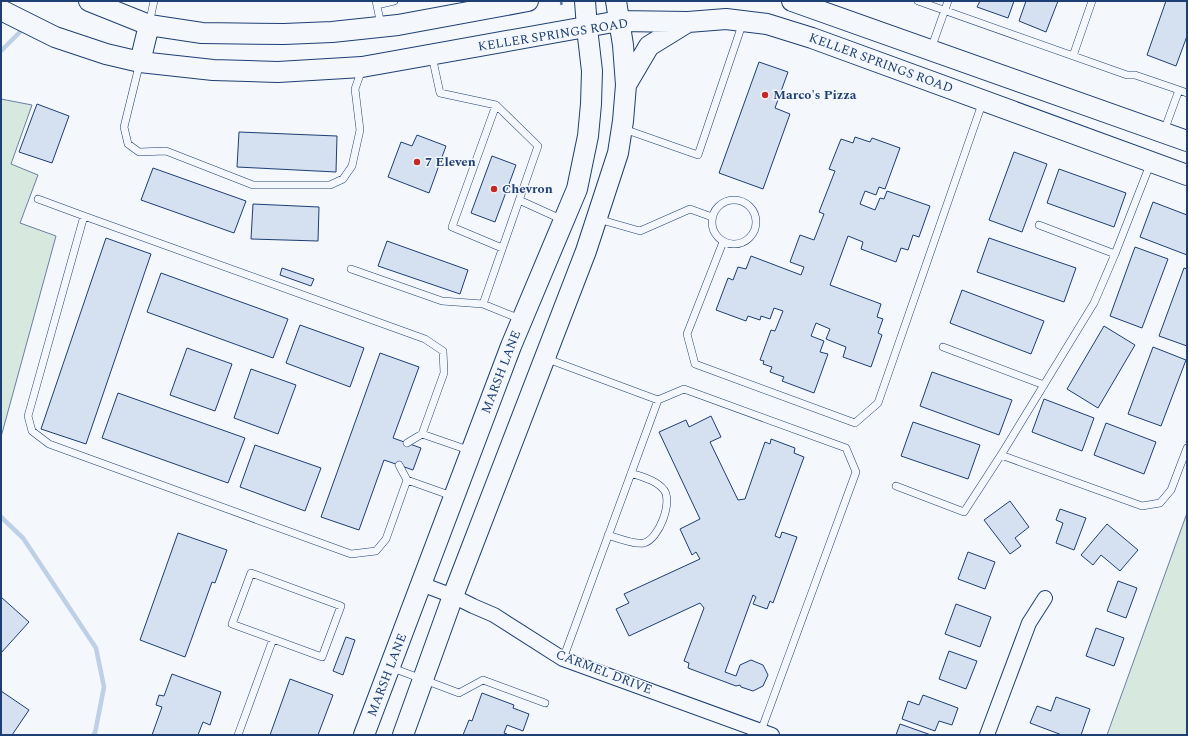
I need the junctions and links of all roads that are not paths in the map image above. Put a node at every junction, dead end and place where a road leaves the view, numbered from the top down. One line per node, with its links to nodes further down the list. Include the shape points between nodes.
1 (89, 1): 18 (main road)
2 (154, 1): 18 (lane)
3 (394, 1): 11 (lane)
4 (528, 1): 12 (main road)
5 (585, 1): 20 (main road, MARSH LANE)
6 (616, 1): 16 (main road)
7 (792, 1): 22 (main road)
8 (918, 1): 14 (lane)
9 (948, 1): 14 (lane)
10 (1092, 1): 25 (lane)
11 (377, 3): 19 (lane)
12 (486, 5): 19 (main road)
13 (1, 10): 26 (main road, KELLER SPRINGS ROAD, via 55,37)
14 (944, 10): 23 (lane); 25 (lane)
15 (743, 21): 17 (main road, KELLER SPRINGS ROAD, via 726,19); 21 (main road, KELLER SPRINGS ROAD, via 767,24); 33 (lane, via 698,155)
16 (619, 22): 17 (main road, KELLER SPRINGS ROAD); 20 (main road, KELLER SPRINGS ROAD); 28 (main road)
17 (688, 22): 28 (main road, via 649,46)
18 (149, 25): 19 (main road, via 202,33 284,34); 26 (main road)
19 (381, 27)
20 (587, 28): 24 (main road, KELLER SPRINGS ROAD); 43 (main road, MARSH LANE, via 592,71 588,136 577,189)
21 (812, 38): 22 (main road, via 822,31 840,32 886,47); 31 (main road, KELLER SPRINGS ROAD)
22 (908, 41): 23 (main road)
23 (931, 49): 34 (main road)
24 (432, 55): 27 (main road, KELLER SPRINGS ROAD); 32 (lane, via 440,94)
25 (1073, 56): 29 (lane)
26 (140, 62): 27 (main road, KELLER SPRINGS ROAD, via 213,70 278,72); 27 (lane, via 124,127 128,144 139,152 166,151 253,185 330,185 343,179 352,166 360,130 355,89)
27 (362, 67)
28 (626, 85): 33 (main road)
29 (1179, 90): 30 (lane); 34 (lane)
30 (1187, 93)
31 (983, 101): 36 (main road, KELLER SPRINGS ROAD); 45 (lane, via 878,403 855,423 694,364 687,334)
32 (496, 105): 39 (lane, via 538,146); 46 (lane, via 452,227)
33 (622, 128): 42 (main road, via 618,153)
34 (1163, 133): 35 (main road); 36 (main road)
35 (1187, 141)
36 (1151, 162): 37 (main road, KELLER SPRINGS ROAD); 47 (lane)
37 (1187, 175)
38 (38, 199): 40 (lane)
39 (519, 200): 43 (lane); 46 (lane)
40 (84, 216): 55 (lane, via 425,339 443,351 444,373); 62 (lane, via 28,416 32,431 49,444 350,554 376,551 386,539)
41 (712, 217): 42 (lane, via 690,209 640,231); 45 (lane, via 714,231); 45 (lane, via 720,205 734,200 748,205 755,217 754,231 750,237 737,244)
42 (597, 219): 52 (main road)
43 (565, 220): 50 (main road, MARSH LANE)
44 (1039, 225): 47 (lane)
45 (723, 242)
46 (502, 248): 49 (lane)
47 (1116, 254): 53 (lane, via 1094,304)
48 (351, 268): 49 (lane, via 442,301)
49 (483, 304): 50 (lane)
50 (522, 320): 58 (main road, MARSH LANE)
51 (943, 347): 53 (lane)
52 (545, 358): 54 (lane); 67 (main road)
53 (1044, 385): 59 (lane)
54 (658, 400): 61 (lane); 74 (lane, via 684,389 831,442 846,448 856,472)
55 (422, 434): 56 (lane); 58 (lane)
56 (407, 443)
57 (1187, 448): 59 (lane, via 1171,490 1160,503 1142,506)
58 (471, 451): 64 (main road, MARSH LANE)
59 (1001, 455): 63 (lane, via 964,512)
60 (399, 465): 62 (lane)
61 (631, 473): 65 (lane); 65 (lane, via 654,482 664,490 668,506 656,534 644,543 630,542)
62 (407, 480): 64 (lane)
63 (896, 486)
64 (454, 497): 66 (main road, MARSH LANE)
65 (608, 535): 70 (lane)
66 (421, 584): 67 (street, CARMEL DRIVE); 71 (main road, MARSH LANE)
67 (453, 596): 70 (street, CARMEL DRIVE, via 494,615); 72 (main road)
68 (1045, 598): 78 (street, via 1029,623)
69 (273, 639): 69 (lane, via 322,657 341,606 251,574 232,624); 75 (lane)
70 (563, 659): 74 (street, CARMEL DRIVE)
71 (390, 667): 72 (lane); 76 (main road, MARSH LANE)
72 (424, 680): 73 (lane, via 459,693 483,680); 77 (main road)
73 (545, 702)
74 (766, 733)
75 (238, 735)
76 (364, 735)
77 (403, 735)
78 (987, 735)

